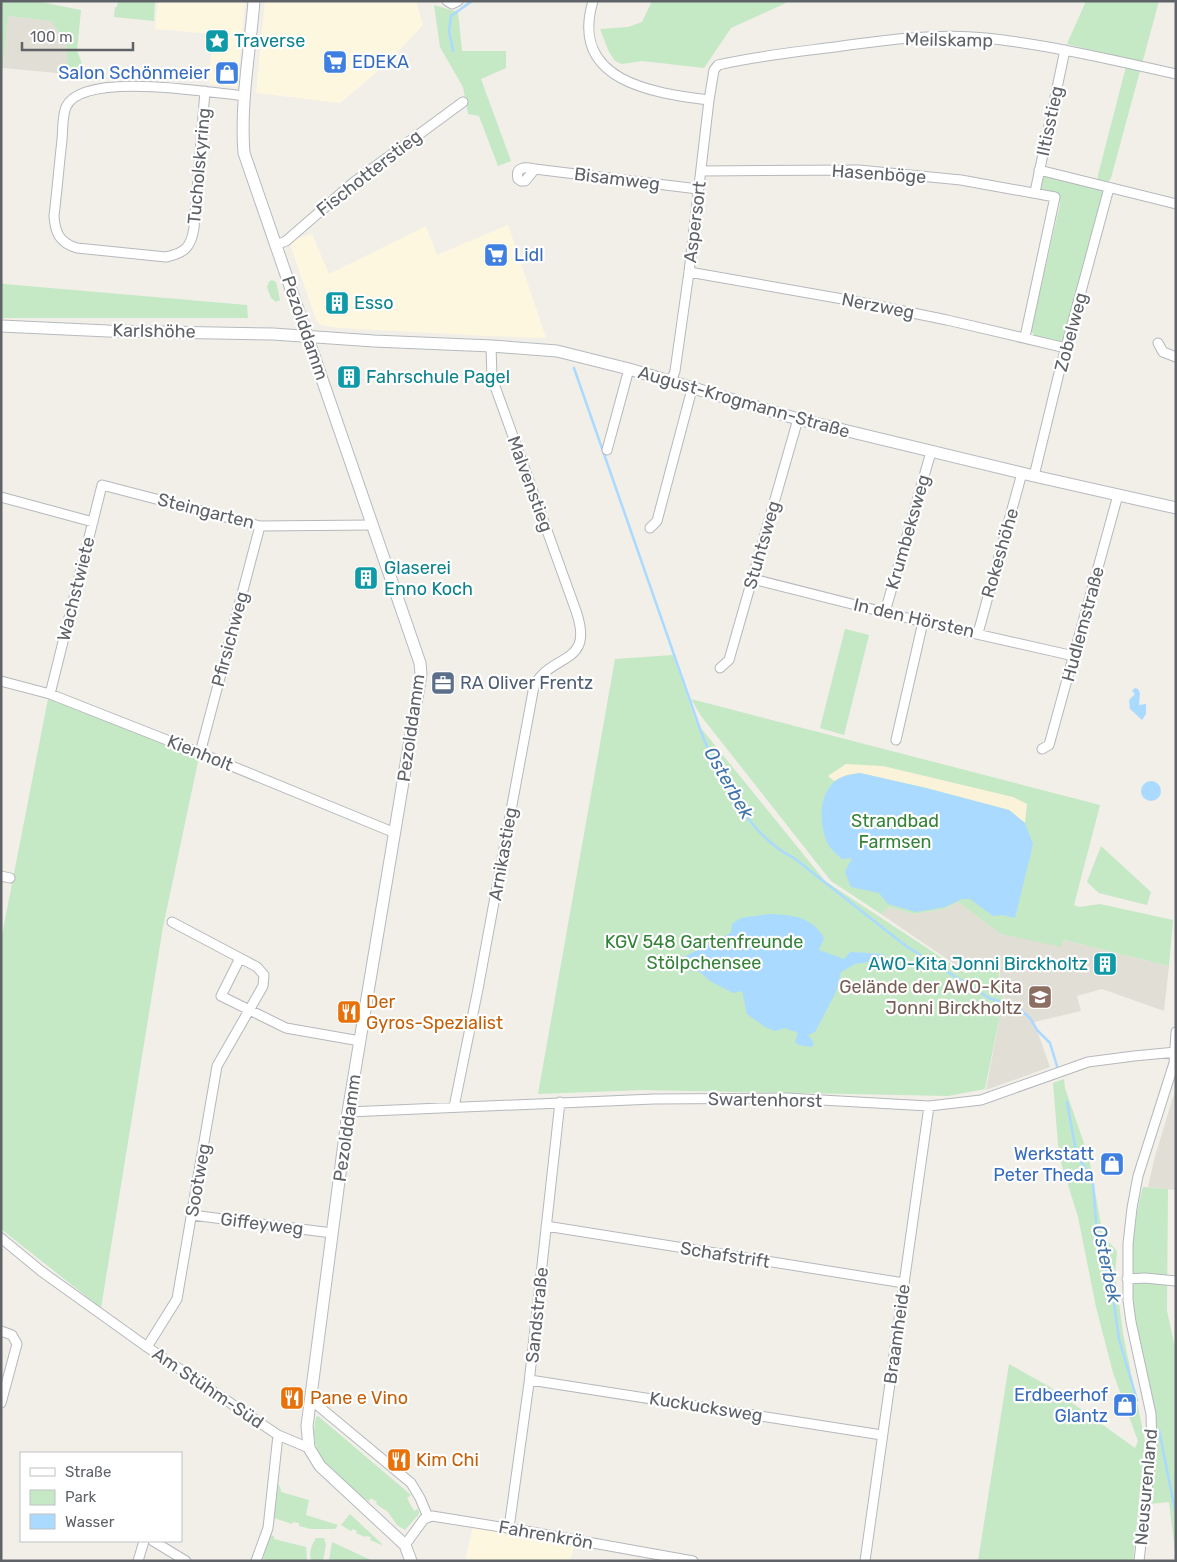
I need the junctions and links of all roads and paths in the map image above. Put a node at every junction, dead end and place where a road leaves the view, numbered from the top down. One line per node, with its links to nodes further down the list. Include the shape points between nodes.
1 (254, 1): 9 (street, Pezolddamm)
2 (447, 1): 3 (street, via 452,4)
3 (458, 1)
4 (593, 1): 10 (street, via 588,24 593,48 607,70 647,89)
5 (1065, 50): 6 (street, Meilskamp, via 984,38 916,36); 7 (street, Meilskamp); 13 (street, Iltisstieg)
6 (721, 65): 10 (street, Aspersort, via 714,70)
7 (1176, 74)
8 (205, 91): 8 (street, Tucholskyring, via 136,85 85,91 74,97 67,105 62,138 54,216 59,238 77,248 166,257 187,249 194,228); 9 (street, Tucholskyring)
9 (245, 96): 19 (street, Pezolddamm, via 244,153)
10 (710, 100): 14 (street, Aspersort)
11 (463, 102): 19 (street, Fischotterstieg, via 354,182 286,241)
12 (535, 169): 16 (street, Bisamweg)
13 (1039, 170): 15 (street); 17 (street, Iltisstieg)
14 (701, 171): 16 (street, Aspersort); 17 (street, Hasenböge, via 858,170 961,180)
15 (1109, 188): 18 (street); 26 (street, Zobelweg)
16 (698, 189): 20 (street, Aspersort)
17 (1035, 192): 23 (street, Hasenböge, via 1055,197)
18 (1176, 204)
19 (276, 245): 22 (street, Pezolddamm)
20 (689, 272): 23 (street, Nerzweg, via 854,301); 29 (street, Aspersort)
21 (1, 326): 22 (street, Karlshöhe)
22 (307, 336): 25 (street, August-Krogmann-Straße); 41 (street, Pezolddamm)
23 (1025, 337): 26 (street, Nerzweg)
24 (1158, 343): 27 (street, via 1159,353)
25 (491, 346): 28 (street, August-Krogmann-Straße, via 557,351); 46 (street, Malvenstieg, via 492,378)
26 (1066, 348): 35 (street, Zobelweg)
27 (1176, 357)
28 (629, 369): 29 (street, August-Krogmann-Straße); 32 (street)
29 (671, 382): 30 (street, August-Krogmann-Straße)
30 (692, 388): 31 (street, August-Krogmann-Straße); 43 (street, via 656,521)
31 (798, 419): 33 (street, August-Krogmann-Straße); 44 (street, Stuhtsweg)
32 (607, 450)
33 (931, 452): 34 (street, August-Krogmann-Straße); 45 (street, Krumbeksweg)
34 (1022, 474): 35 (street, August-Krogmann-Straße); 48 (street, Rokeshöhe)
35 (1034, 476): 37 (street, August-Krogmann-Straße)
36 (102, 484): 40 (street, Wachstwiete); 42 (street, Steingarten)
37 (1118, 495): 39 (street, August-Krogmann-Straße); 49 (street, Hudlemstraße)
38 (1, 497): 40 (street)
39 (1176, 508)
40 (93, 522): 52 (street, Wachstwiete)
41 (372, 525): 42 (street, Steingarten); 56 (street, Pezolddamm, via 421,674)
42 (260, 526): 55 (street, Pfirsichweg)
43 (650, 528)
44 (753, 579): 45 (street, In den Hörsten); 50 (street, Stuhtsweg, via 729,660)
45 (886, 612): 47 (street, In den Hörsten)
46 (579, 621): 65 (street, Arnikastieg, via 581,635 577,648 570,657 548,668 534,686)
47 (923, 622): 48 (street, In den Hörsten); 53 (street)
48 (978, 633): 49 (street, In den Hörsten)
49 (1074, 656): 54 (street, Hudlemstraße, via 1049,745)
50 (720, 668)
51 (1, 681): 52 (street, Kienholt)
52 (50, 694): 55 (street, Kienholt)
53 (896, 740)
54 (1042, 749)
55 (200, 753): 56 (street, Kienholt)
56 (396, 832): 61 (street, Pezolddamm)
57 (172, 922): 58 (street)
58 (240, 958): 59 (street, Sootweg, via 258,967 264,975 263,986); 59 (street, via 221,996)
59 (249, 1011): 61 (street, via 286,1028); 67 (street, Sootweg, via 217,1066)
60 (1176, 1032): 62 (street, Neusurenland)
61 (360, 1041): 66 (street, Pezolddamm)
62 (1175, 1052): 64 (street, Swartenhorst, via 1088,1062 981,1100); 71 (street, Neusurenland, via 1137,1182 1128,1244)
63 (560, 1102): 64 (street, Swartenhorst, via 786,1098); 65 (street, Swartenhorst); 68 (street, Sandstraße)
64 (929, 1106): 73 (street, Braamheide)
65 (454, 1107): 66 (street, Swartenhorst)
66 (348, 1112): 69 (street, Pezolddamm)
67 (192, 1215): 69 (street, Giffeyweg); 75 (street, Sootweg, via 177,1299)
68 (546, 1226): 73 (street, Schafstrift); 76 (street, Sandstraße)
69 (332, 1233): 77 (street, Pezolddamm)
70 (1, 1238): 75 (street, Am Stühm-Süd, via 41,1271)
71 (1127, 1279): 72 (street); 93 (street, Neusurenland, via 1131,1322 1151,1414 1152,1447)
72 (1176, 1281)
73 (904, 1283): 80 (street, Braamheide)
74 (1, 1330): 78 (street, via 14,1337 17,1344)
75 (147, 1347): 79 (street, Am Stühm-Süd)
76 (530, 1380): 80 (street, Kuckucksweg); 83 (street, Sandstraße)
77 (310, 1398): 81 (street, Pezolddamm, via 306,1426); 82 (street, via 411,1483)
78 (1, 1403)
79 (278, 1435): 81 (street, Am Stühm-Süd); 89 (street, via 268,1528)
80 (882, 1435): 92 (street, Braamheide)
81 (309, 1448): 86 (street, via 320,1466)
82 (428, 1518): 83 (street, Fahrenkrön); 86 (street)
83 (509, 1528): 91 (street, Fahrenkrön)
84 (144, 1542): 87 (street)
85 (155, 1542): 88 (street)
86 (405, 1545): 90 (street)
87 (138, 1561)
88 (186, 1561)
89 (256, 1561)
90 (411, 1561)
91 (693, 1561)
92 (865, 1561)
93 (1139, 1561)

